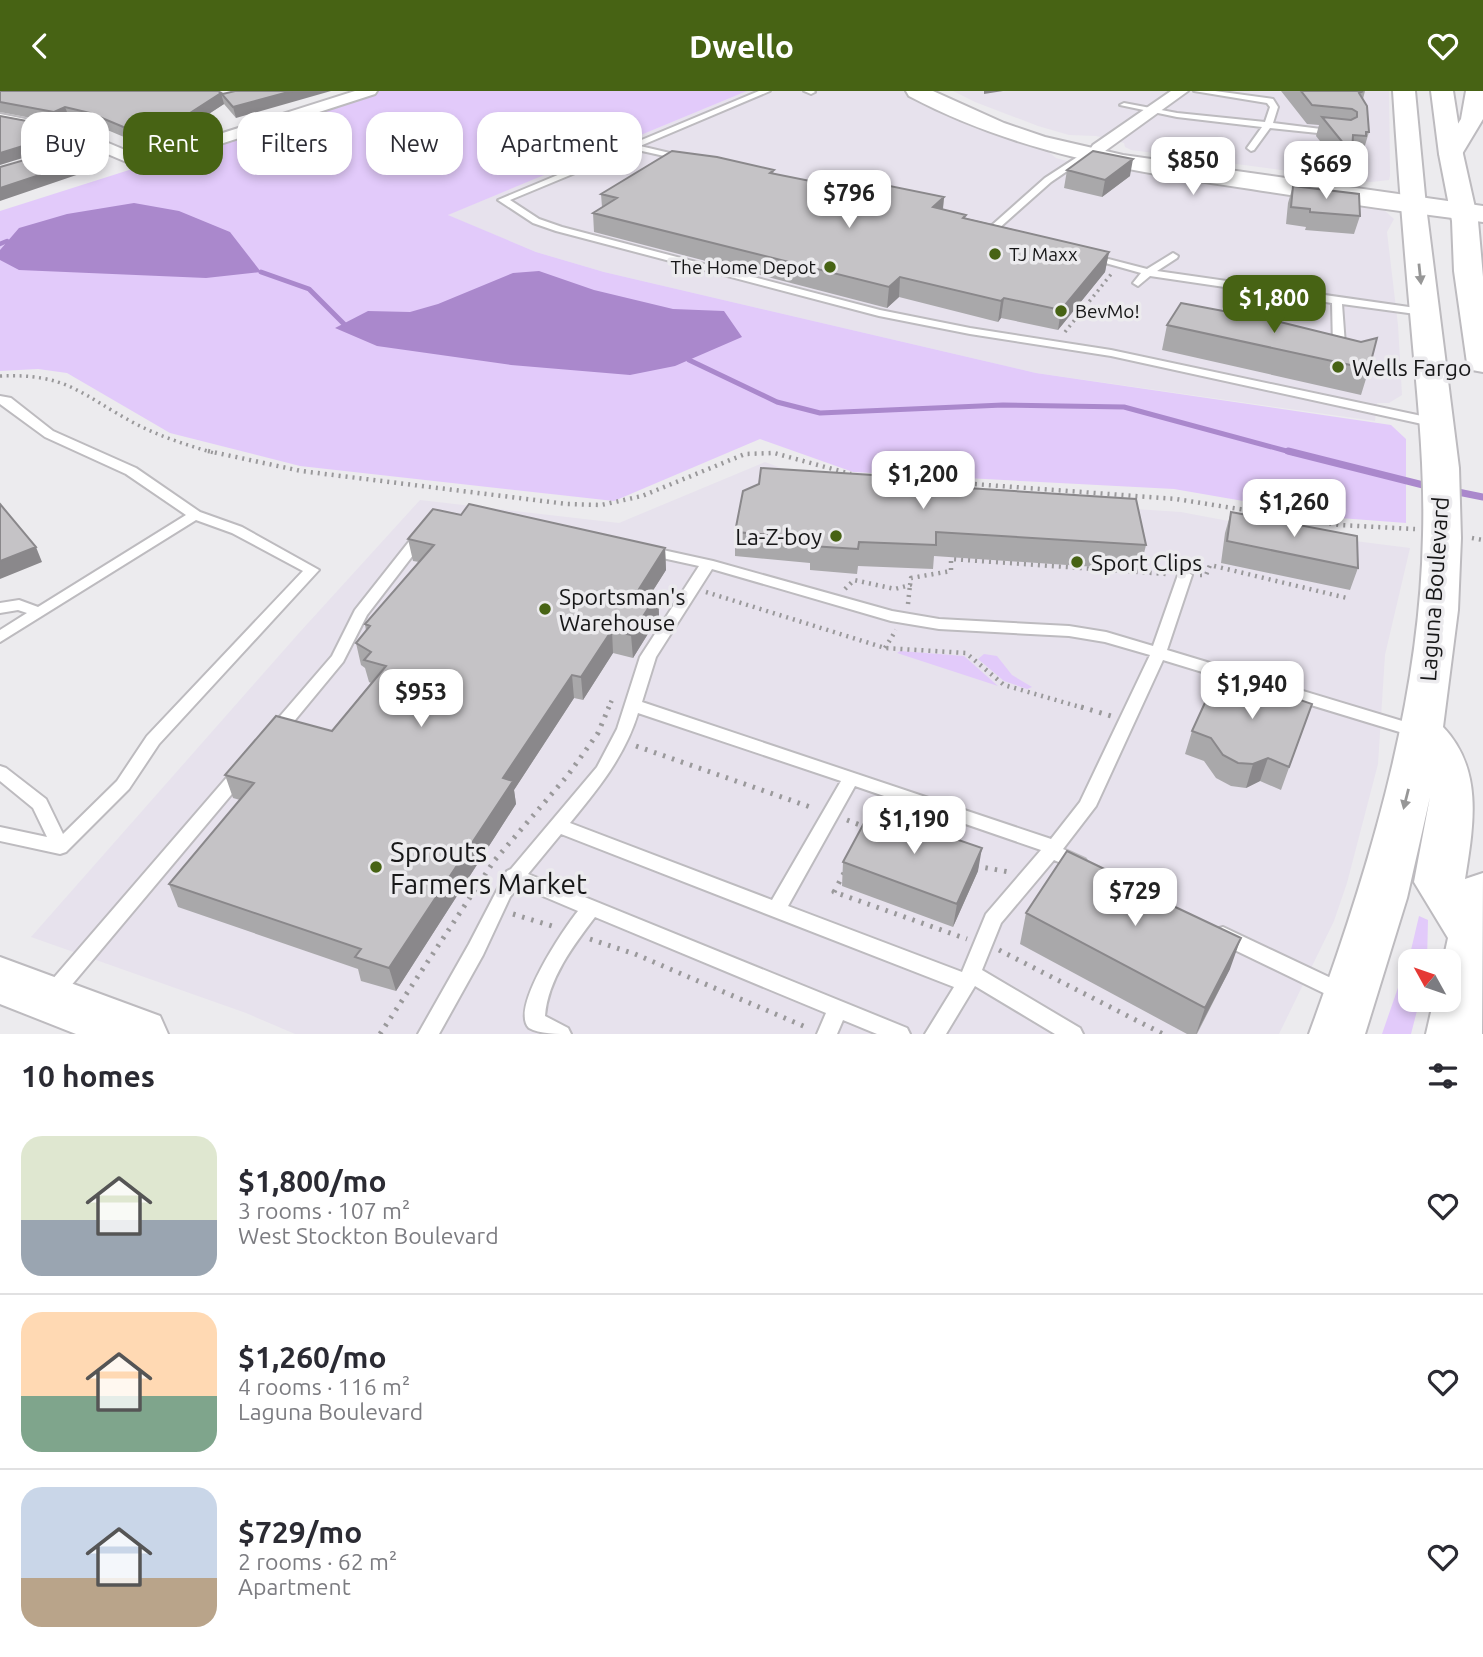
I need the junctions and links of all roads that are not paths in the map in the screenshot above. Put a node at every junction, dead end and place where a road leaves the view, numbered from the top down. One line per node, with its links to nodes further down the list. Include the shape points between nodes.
1 (370, 91): 17 (street, via 143,164)
2 (766, 91): 16 (lane)
3 (916, 91): 20 (main road, via 999,128)
4 (940, 91): 20 (main road, via 963,104)
5 (1181, 91): 11 (street)
6 (1198, 91): 14 (lane, via 1270,101 1274,107)
7 (1404, 91): 24 (main road, Laguna Boulevard)
8 (1442, 91): 21 (main road)
9 (1477, 91): 21 (main road, via 1472,119)
10 (1124, 105): 11 (lane)
11 (1152, 111): 14 (lane); 20 (street)
12 (0, 119): 13 (street)
13 (21, 123)
14 (1268, 125): 15 (lane); 19 (lane)
15 (1346, 134)
16 (642, 142)
17 (109, 148)
18 (642, 148): 22 (lane)
19 (1251, 148)
20 (1093, 151): 24 (main road, via 1172,170); 26 (lane, via 989,227)
21 (1451, 154): 25 (main road)
22 (694, 161)
23 (563, 175): 37 (lane, via 503,200 559,229 879,313 1111,353)
24 (1412, 199): 25 (main road); 33 (main road, Laguna Boulevard, one-way to 33)
25 (1473, 207): 29 (main road)
26 (1006, 232)
27 (1077, 254): 30 (lane)
28 (1173, 256): 30 (lane)
29 (1476, 272): 35 (main road)
30 (1147, 273): 31 (lane); 32 (lane)
31 (1139, 283)
32 (1337, 300): 33 (lane); 34 (lane)
33 (1423, 312): 37 (main road, Laguna Boulevard)
34 (1339, 345)
35 (1483, 363)
36 (0, 400): 38 (lane, via 49,434 131,471)
37 (1436, 423): 48 (main road, Laguna Boulevard, via 1442,520 1434,630)
38 (195, 515): 44 (lane); 55 (lane, via 237,530 312,570 153,740 122,785)
39 (433, 521): 49 (lane, via 360,613 338,658)
40 (632, 548): 41 (lane)
41 (708, 564): 46 (lane, via 891,617 1069,631); 47 (lane, via 648,657)
42 (1185, 575): 46 (lane)
43 (0, 608): 44 (lane, via 19,605)
44 (37, 612): 45 (lane)
45 (0, 637)
46 (1158, 654): 48 (lane); 56 (lane, via 1087,806)
47 (633, 705): 52 (lane); 53 (lane, via 603,771)
48 (1419, 732): 61 (main road, via 1450,763 1456,785 1439,882); 67 (main road, Laguna Boulevard, one-way to 67, via 1384,888)
49 (266, 743)
50 (248, 764): 65 (lane)
51 (0, 772): 55 (lane, via 40,804)
52 (851, 778): 56 (lane); 60 (lane)
53 (558, 825): 58 (lane); 60 (lane)
54 (0, 834): 55 (lane)
55 (60, 847)
56 (1053, 849): 57 (lane); 63 (lane, via 993,919)
57 (1095, 872)
58 (513, 876): 59 (lane); 70 (lane)
59 (592, 908): 66 (lane); 71 (lane, via 572,933 535,1006 535,1021)
60 (776, 910): 63 (lane)
61 (1479, 915): 75 (main road)
62 (1210, 928): 67 (lane)
63 (970, 979): 73 (lane); 74 (lane)
64 (0, 980): 65 (main road)
65 (49, 998): 69 (main road)
66 (838, 1009): 68 (lane); 72 (lane)
67 (1344, 1015)
68 (818, 1031)
69 (141, 1034)
70 (428, 1034)
71 (561, 1034)
72 (900, 1034)
73 (935, 1034)
74 (1073, 1034)
75 (1454, 1034)

